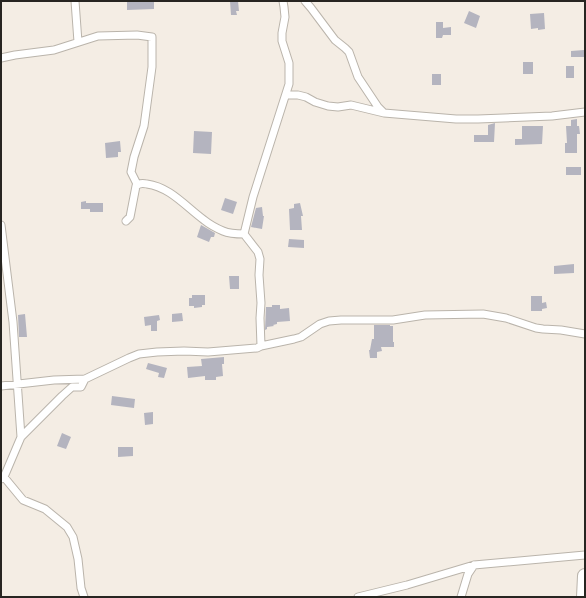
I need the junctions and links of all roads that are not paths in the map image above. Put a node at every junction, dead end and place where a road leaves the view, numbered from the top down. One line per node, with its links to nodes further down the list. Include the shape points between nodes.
1 (75, 1): 4 (street)
2 (283, 1): 6 (street, via 285,18 282,41 290,70)
3 (305, 1): 8 (street, via 336,40 349,52 360,81)
4 (78, 42): 5 (street, via 54,50); 9 (street, via 98,36 152,37 152,67 144,126 131,172)
5 (1, 58)
6 (286, 94): 8 (street, via 306,97 328,106 351,105); 12 (street, via 253,197)
7 (585, 112): 8 (street, via 478,119)
8 (384, 113)
9 (137, 184): 10 (street, via 130,217); 12 (street, via 158,186 223,231)
10 (126, 221)
11 (1, 225): 16 (street)
12 (244, 234): 14 (street, via 258,252 260,259)
13 (585, 334): 14 (street, via 536,328 484,314 424,315 393,320 329,321 301,337)
14 (261, 346): 15 (street, via 242,350 139,354)
15 (85, 379): 16 (street); 18 (street, via 81,387 72,387)
16 (18, 384): 17 (street); 18 (street)
17 (1, 386)
18 (21, 437): 19 (street)
19 (2, 478): 23 (street, via 23,500 45,509 68,527 78,559)
20 (585, 555): 21 (street)
21 (474, 565): 24 (street); 25 (street, via 468,574)
22 (585, 576): 26 (highway)
23 (84, 597)
24 (358, 597)
25 (461, 597)
26 (584, 597)

